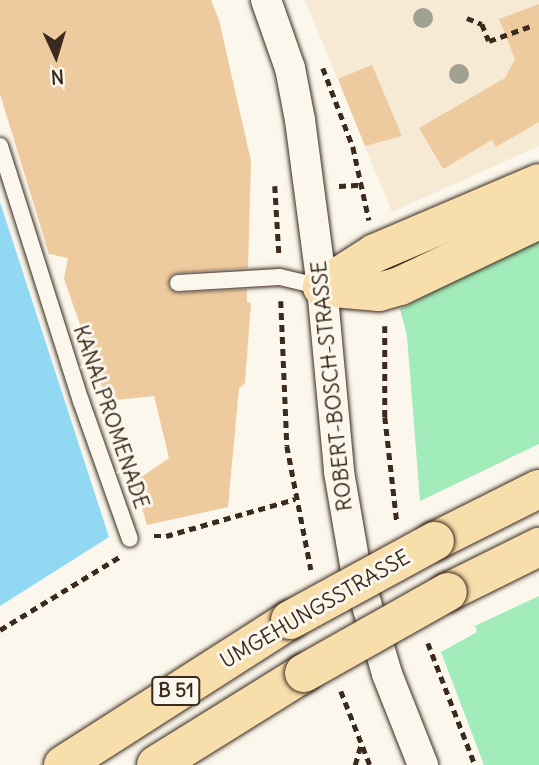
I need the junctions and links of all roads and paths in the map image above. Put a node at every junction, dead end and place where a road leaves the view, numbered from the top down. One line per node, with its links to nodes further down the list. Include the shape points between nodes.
1 (266, 0): 12 (street, ROBERT-BOSCH-STRASSE, via 290,68)
2 (467, 18): 3 (path, via 482,24 489,41)
3 (531, 26)
4 (320, 59): 8 (path, via 353,147)
5 (0, 146): 16 (lane, KANALPROMENADE)
6 (275, 182): 10 (path)
7 (539, 183): 12 (highway, via 375,253)
8 (368, 215)
9 (539, 220): 12 (highway, via 400,286 379,292)
10 (277, 227)
11 (178, 283): 12 (lane, via 280,277)
12 (322, 287): 25 (street, ROBERT-BOSCH-STRASSE, via 339,472 355,565 387,674)
13 (281, 302): 15 (path, ROBERT-BOSCH-STRASSE, via 287,446)
14 (539, 489): 22 (highway, UMGEHUNGSSTRASSE / B 51, bridge, via 290,620)
15 (295, 499): 16 (path, KANALPROMENADE, via 166,536)
16 (130, 539): 20 (path, via 121,555)
17 (539, 547): 19 (highway, B 51)
18 (539, 569): 19 (highway)
19 (448, 593): 23 (highway, B 51, bridge, via 304,673)
20 (0, 630)
21 (361, 743): 24 (path)
22 (63, 765)
23 (156, 765)
24 (355, 765)
25 (423, 765)

